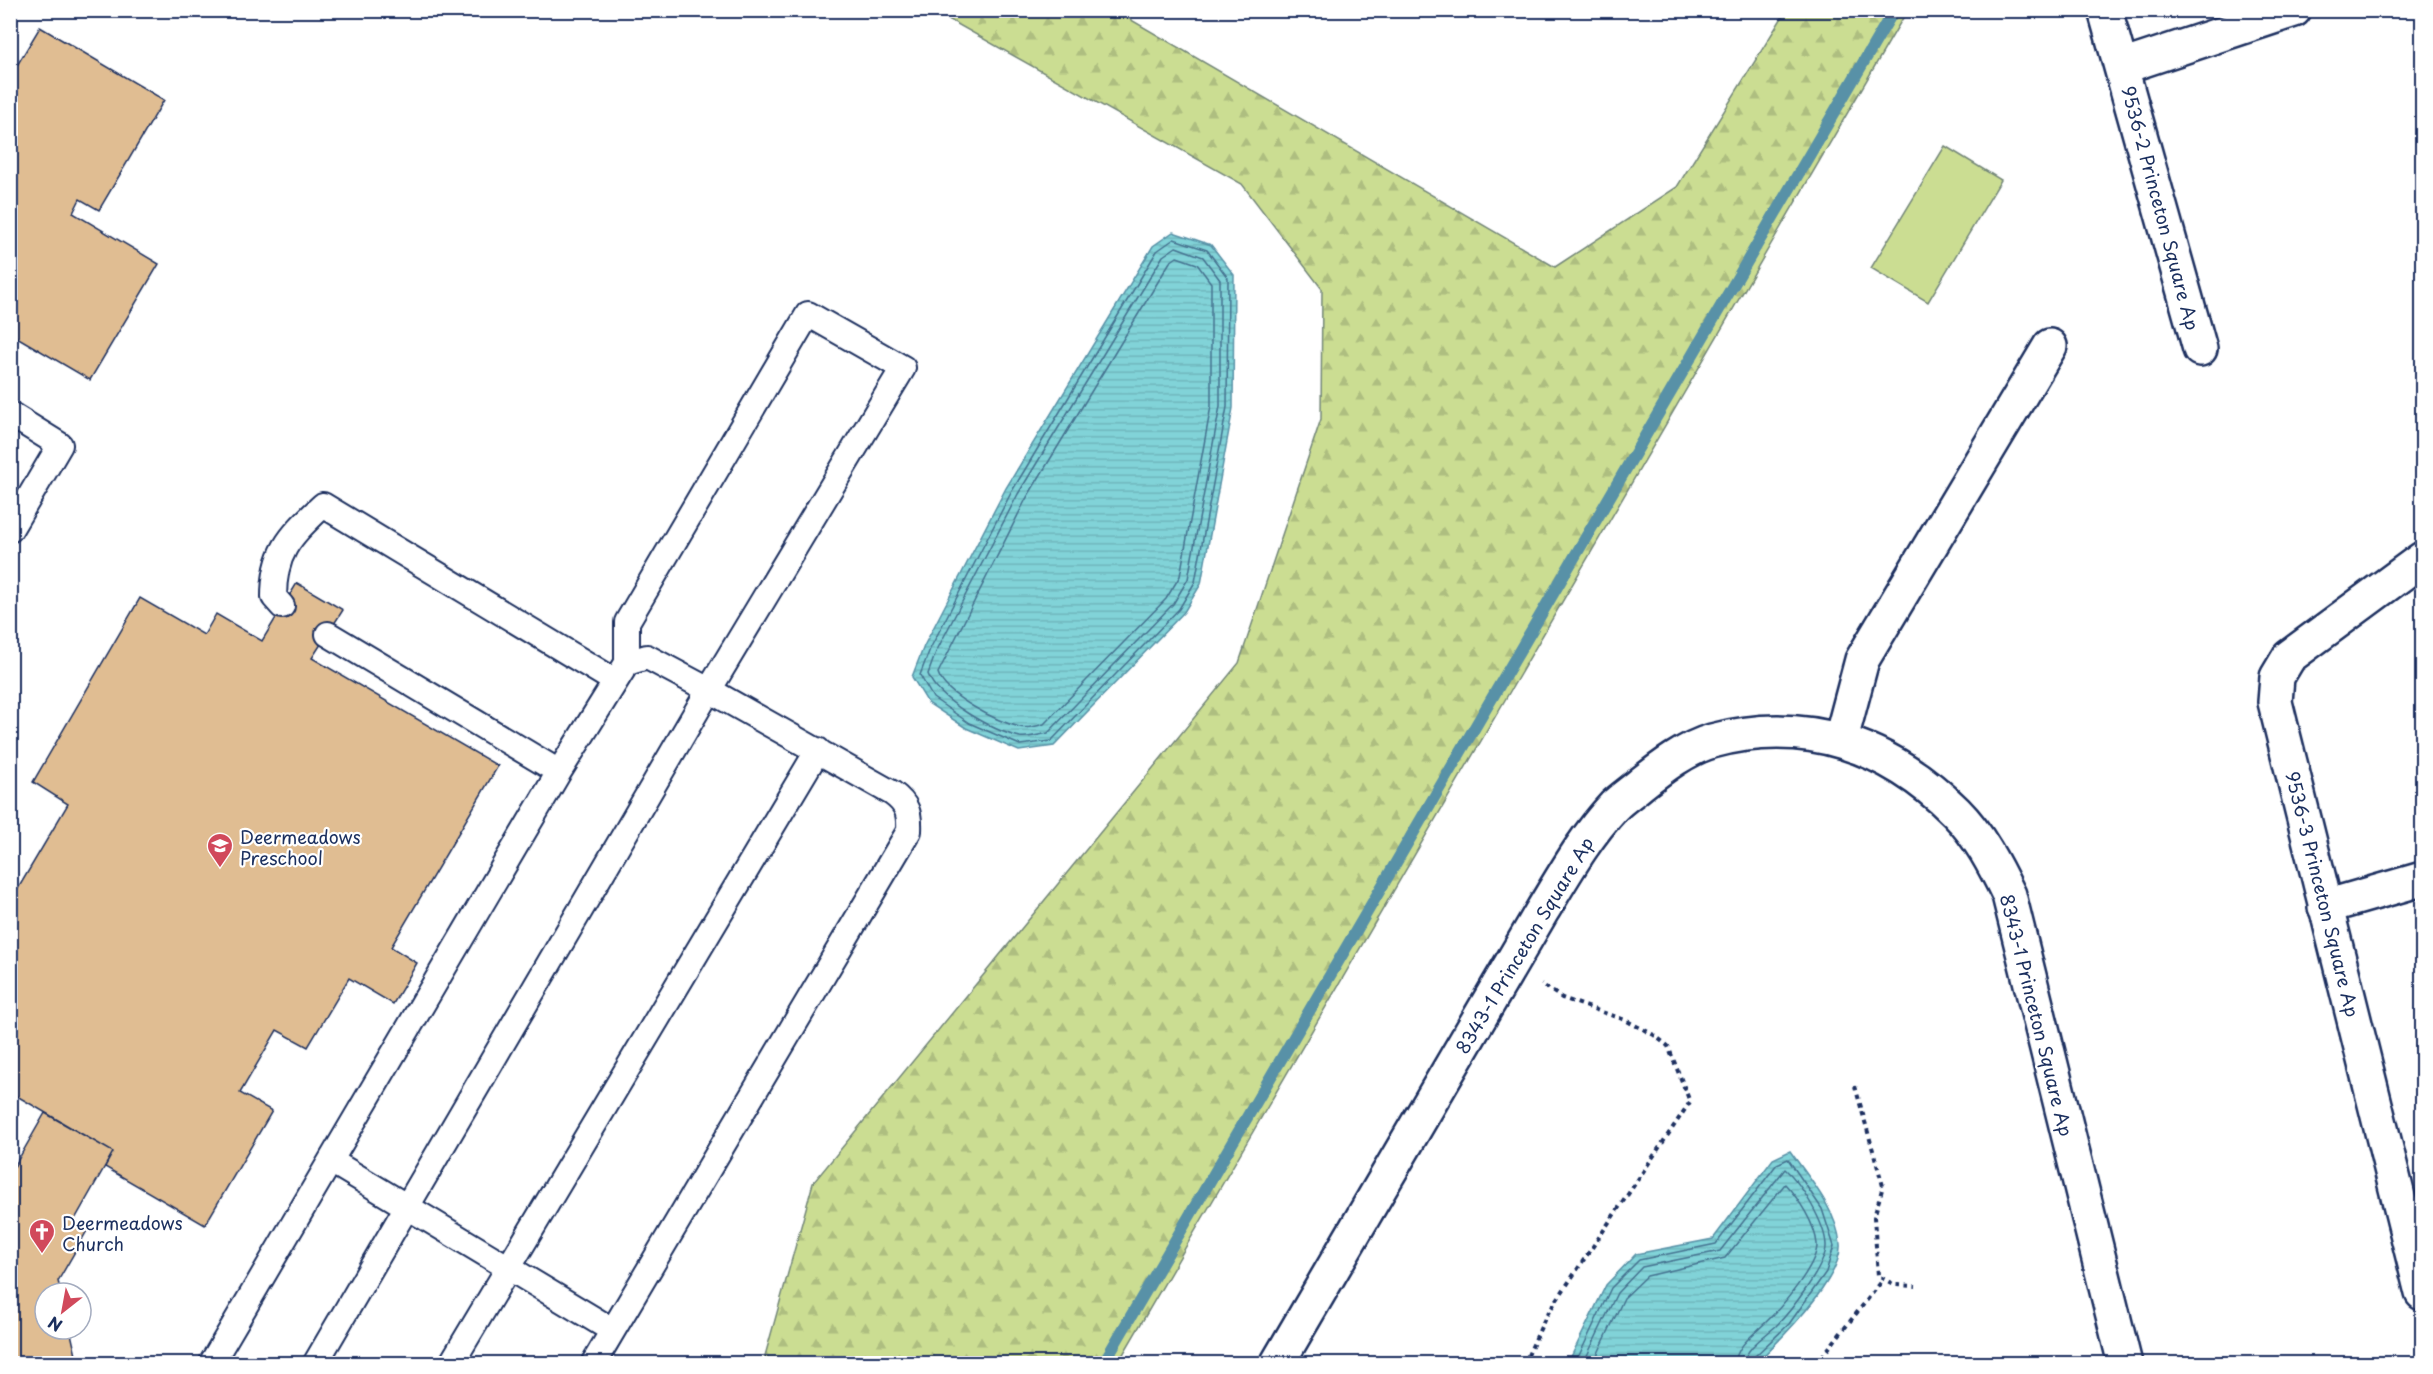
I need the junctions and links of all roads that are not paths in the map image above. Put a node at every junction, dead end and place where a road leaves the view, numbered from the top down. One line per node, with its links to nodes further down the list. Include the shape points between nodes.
1 (2105, 10): 3 (street, 9536-2 Princeton Square Ap)
2 (2294, 10): 3 (street)
3 (2122, 67): 5 (street, 9536-2 Princeton Square Ap)
4 (2050, 346): 13 (street, via 1862,660)
5 (2200, 349)
6 (10, 414): 7 (lane, via 60,444)
7 (10, 530)
8 (2422, 560): 17 (street, 9536-3 Princeton Square Ap, via 2289,657 2277,677 2275,702)
9 (282, 606): 11 (lane, via 274,597 274,570 292,534 323,505)
10 (328, 634): 15 (lane)
11 (621, 672): 12 (lane, via 647,657); 12 (lane, via 627,622 808,314 903,368); 15 (lane)
12 (710, 690): 14 (lane); 19 (lane)
13 (1841, 739): 27 (street, 8343-1 Princeton Square Ap, via 1801,732 1754,733 1709,742 1660,769 1615,805 1582,846 1511,963); 28 (street, 8343-1 Princeton Square Ap, via 1913,775 1957,813 1990,856 2009,895)
14 (818, 750): 20 (lane); 22 (lane, via 904,802 910,815 909,831)
15 (559, 772): 18 (lane)
16 (2422, 879): 17 (street)
17 (2325, 907): 21 (street, 9536-3 Princeton Square Ap)
18 (331, 1161): 19 (lane); 23 (lane)
19 (407, 1207): 20 (lane); 24 (lane)
20 (508, 1268): 22 (lane); 25 (lane)
21 (2422, 1293)
22 (612, 1330): 26 (lane)
23 (211, 1364)
24 (315, 1364)
25 (451, 1364)
26 (592, 1364)
27 (1277, 1364)
28 (2125, 1364)

